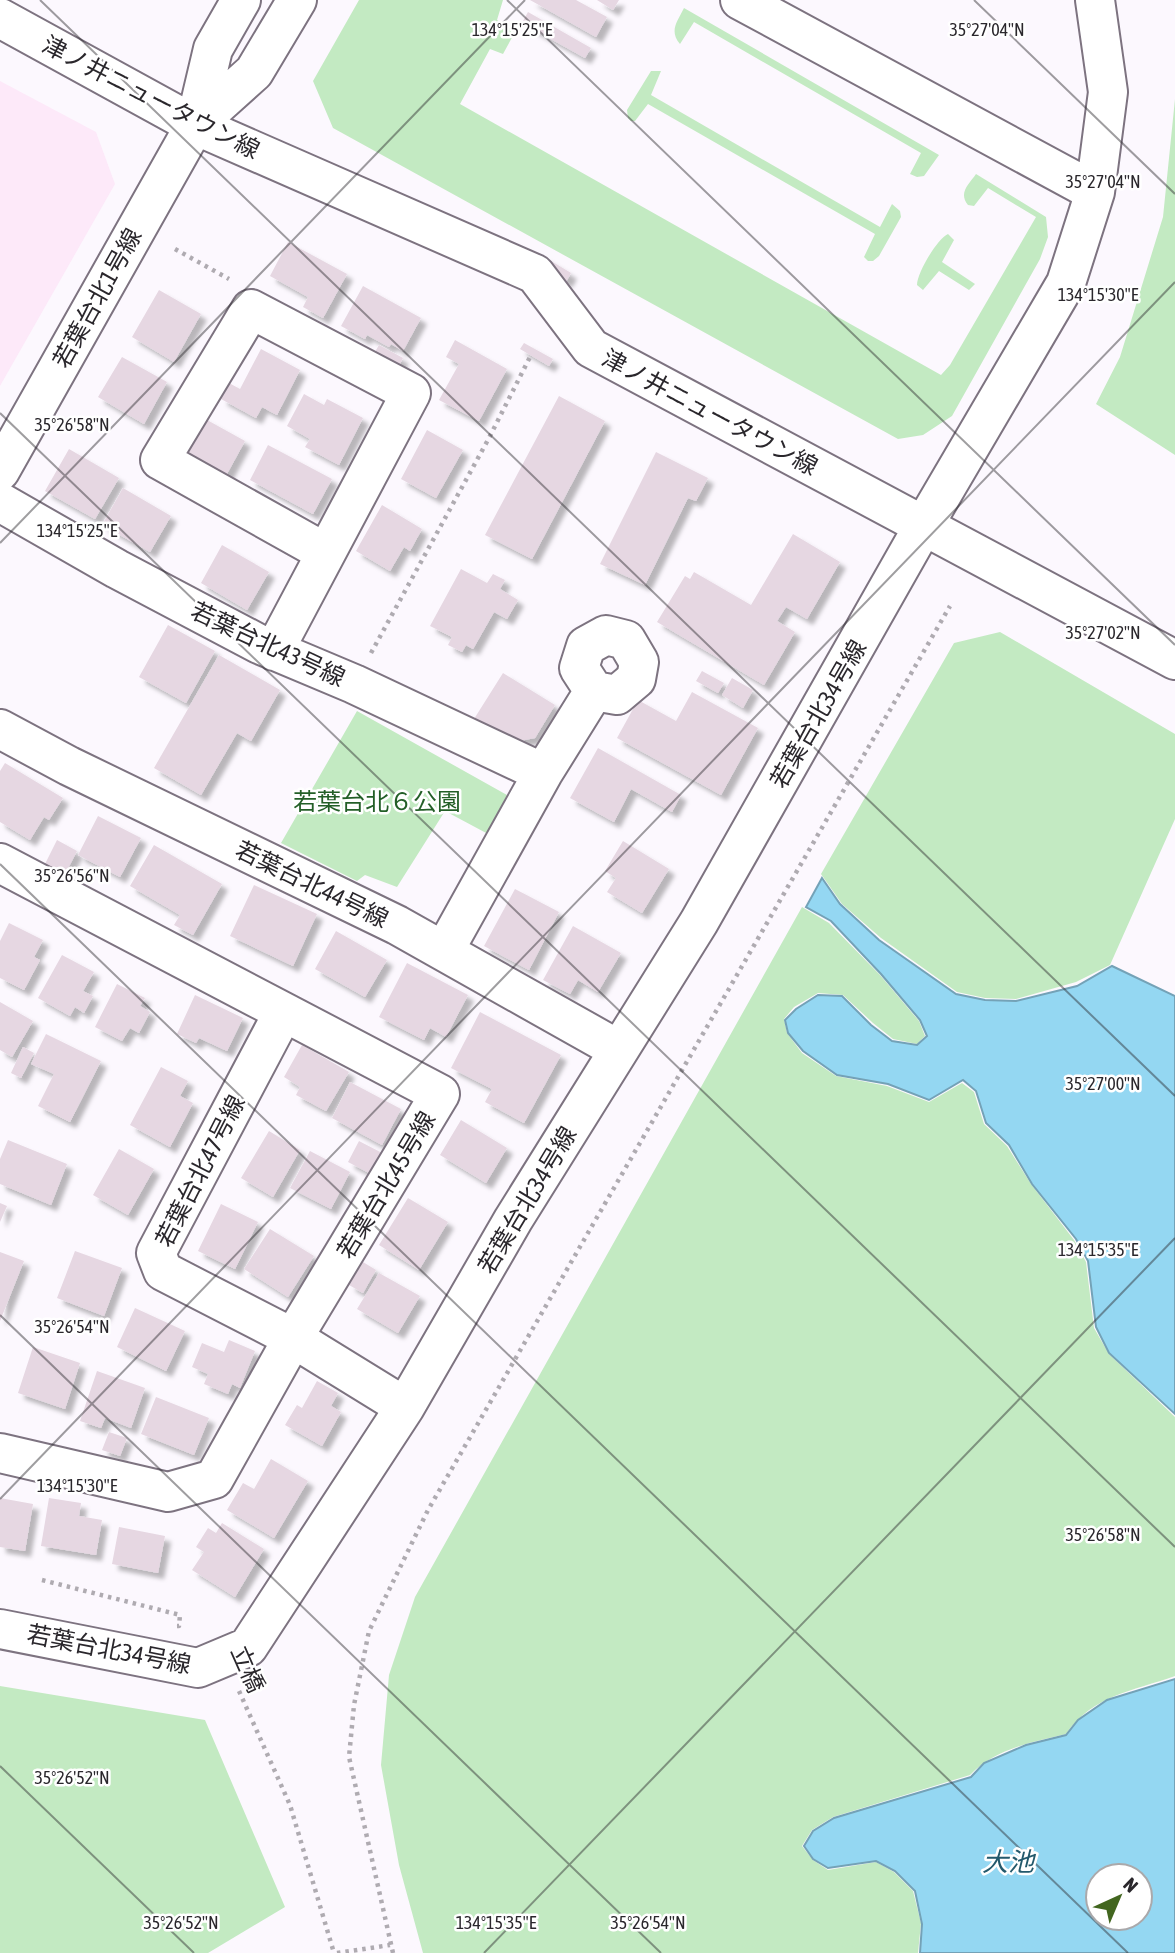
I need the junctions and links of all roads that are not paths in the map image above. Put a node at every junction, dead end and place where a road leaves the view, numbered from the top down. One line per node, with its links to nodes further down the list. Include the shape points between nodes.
1 (241, 0): 6 (street, via 213,49)
2 (297, 0): 6 (street, via 254,72)
3 (740, 0): 7 (street)
4 (1095, 0): 7 (street, 若葉台北34号線, via 1108,92)
5 (0, 18): 6 (street, 津ノ井ニュータウン線)
6 (195, 125): 8 (street, 若葉台北1号線); 10 (street, 津ノ井ニュータウン線, via 535,274 591,348)
7 (1095, 192): 10 (street, 若葉台北34号線, via 1066,284)
8 (0, 471)
9 (0, 502): 12 (street, 若葉台北43号線)
10 (925, 525): 13 (street, 津ノ井ニュータウン線); 20 (street, 若葉台北34号線, via 699,922)
11 (326, 553): 11 (street, via 411,393 251,309 160,460); 12 (street)
12 (274, 651): 16 (street, 若葉台北43号線)
13 (1175, 660)
14 (594, 691): 16 (street)
15 (0, 729): 18 (street, 若葉台北44号線)
16 (543, 773): 18 (street)
17 (0, 863): 19 (street, 若葉台北45号線)
18 (444, 951): 20 (street, 若葉台北44号線)
19 (284, 1013): 21 (street, 若葉台北47号線, via 156,1253 163,1271); 21 (street, 若葉台北45号線, via 440,1094)
20 (619, 1049): 22 (street, 若葉台北34号線)
21 (293, 1338): 22 (street, 若葉台北47号線); 23 (street, 若葉台北45号線, via 214,1479 168,1492)
22 (405, 1407): 24 (street, 若葉台北34号線, via 248,1647 198,1668)
23 (0, 1453)
24 (0, 1629)

